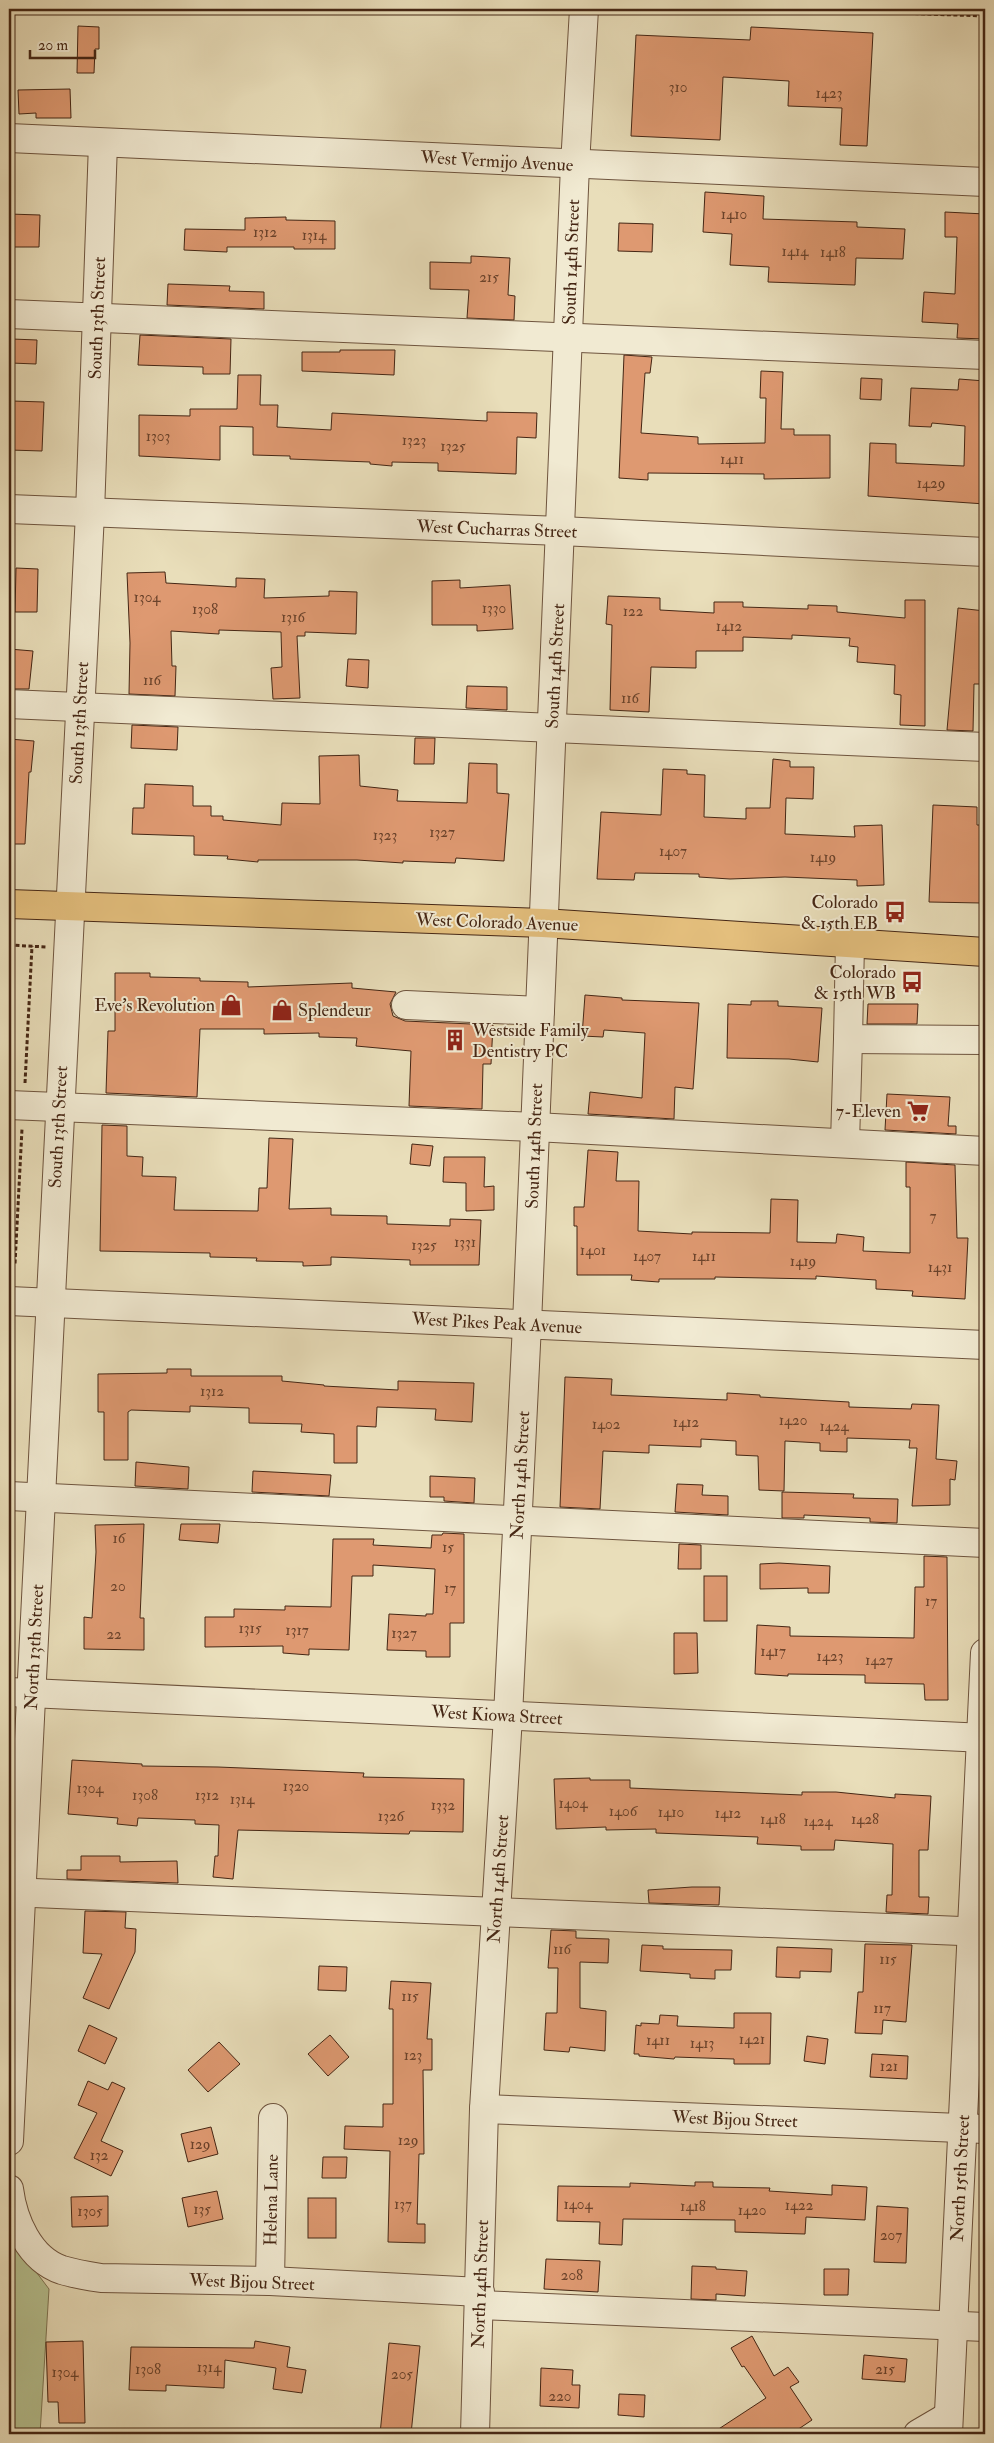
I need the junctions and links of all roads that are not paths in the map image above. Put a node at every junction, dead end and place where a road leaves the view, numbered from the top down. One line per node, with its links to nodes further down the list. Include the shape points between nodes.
1 (584, 9): 4 (street, South 14th Street)
2 (9, 138): 3 (street, West Vermijo Avenue)
3 (103, 142): 4 (street, West Vermijo Avenue); 7 (street, South 13th Street)
4 (575, 165): 5 (street, West Vermijo Avenue); 8 (street, South 14th Street)
5 (985, 182)
6 (9, 314): 7 (street)
7 (98, 318): 8 (street); 11 (street, South 13th Street)
8 (568, 337): 9 (street); 12 (street, South 14th Street)
9 (985, 355)
10 (9, 509): 11 (street, West Cucharras Street)
11 (90, 513): 12 (street, West Cucharras Street); 15 (street, South 13th Street)
12 (560, 531): 13 (street, West Cucharras Street); 16 (street, South 14th Street)
13 (985, 552)
14 (9, 704): 15 (street)
15 (80, 708): 16 (street); 19 (street, South 13th Street)
16 (552, 729): 17 (street); 20 (street, South 14th Street)
17 (985, 747)
18 (9, 904): 19 (main road, West Colorado Avenue)
19 (69, 906): 20 (main road, West Colorado Avenue); 28 (street, South 13th Street)
20 (543, 923): 21 (main road, West Colorado Avenue); 24 (street, South 14th Street)
21 (850, 943): 22 (main road, West Colorado Avenue); 25 (street)
22 (985, 952)
23 (406, 1005): 24 (street)
24 (540, 1011): 29 (street, South 14th Street)
25 (848, 1039): 26 (street); 30 (street)
26 (985, 1040)
27 (9, 1105): 28 (street)
28 (59, 1107): 29 (street); 33 (street, South 13th Street)
29 (535, 1127): 30 (street); 34 (street, South 14th Street)
30 (845, 1143): 31 (street)
31 (985, 1151)
32 (9, 1301): 33 (street, West Pikes Peak Avenue)
33 (49, 1303): 34 (street, West Pikes Peak Avenue); 37 (street, North 13th Street)
34 (527, 1324): 35 (street, West Pikes Peak Avenue); 38 (street, North 14th Street)
35 (985, 1346)
36 (9, 1496): 37 (street)
37 (41, 1497): 38 (street); 41 (street, North 13th Street)
38 (518, 1520): 39 (street); 42 (street, North 14th Street)
39 (985, 1543)
40 (985, 1653): 43 (street, North 15th Street)
41 (20, 1692): 42 (street, West Kiowa Street); 44 (street, North 13th Street)
42 (508, 1716): 43 (street, West Kiowa Street); 45 (street, North 14th Street)
43 (983, 1738): 46 (street, North 15th Street)
44 (15, 1892): 45 (street); 50 (street, North 13th Street)
45 (496, 1910): 46 (street); 47 (street, North 14th Street)
46 (979, 1931): 49 (street, North 15th Street)
47 (484, 2109): 49 (street, West Bijou Street); 53 (street, North 14th Street)
48 (273, 2118): 52 (street, Helena Lane)
49 (974, 2128): 54 (street, North 15th Street)
50 (9, 2141)
51 (9, 2188): 52 (street, West Bijou Street, via 14,2217 32,2247 60,2270 101,2278)
52 (270, 2281): 53 (street, West Bijou Street)
53 (480, 2298): 54 (street, West Bijou Street); 57 (street, North 14th Street)
54 (952, 2326): 55 (street, West Bijou Street); 56 (street, North 15th Street)
55 (985, 2327)
56 (948, 2426): 58 (street)
57 (475, 2434)
58 (918, 2434)

